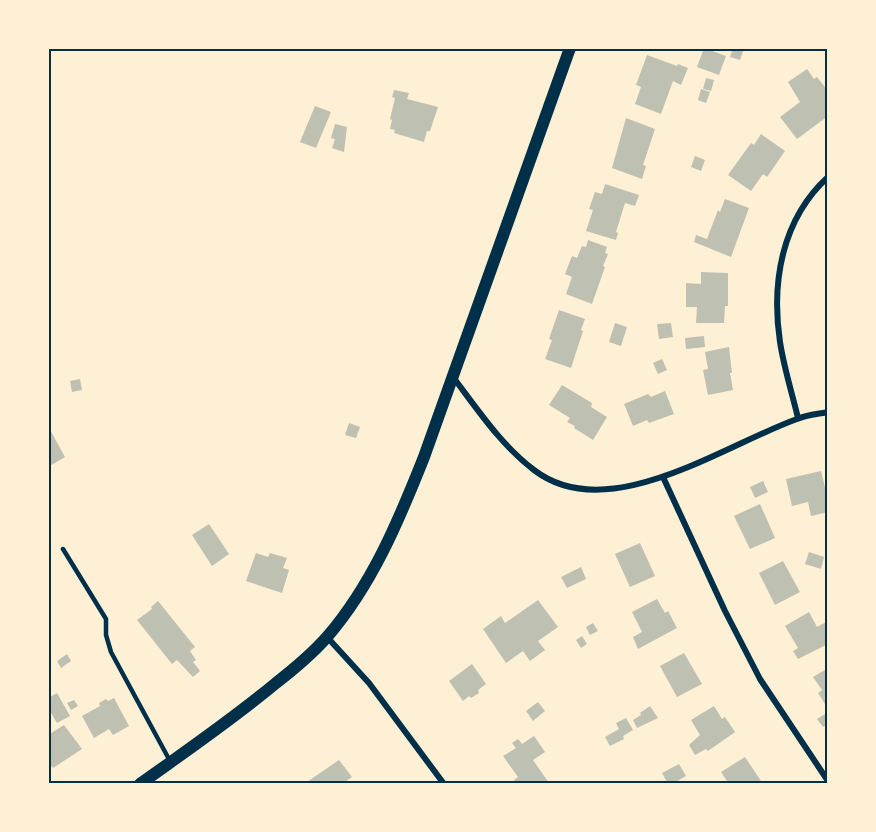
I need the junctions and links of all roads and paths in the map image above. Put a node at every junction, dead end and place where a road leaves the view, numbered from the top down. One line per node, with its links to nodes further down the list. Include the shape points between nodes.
1 (570, 48): 3 (main road)
2 (828, 177): 5 (street, via 799,211 782,255 777,284 780,342)
3 (453, 376): 6 (street, via 514,453 555,482 607,490); 8 (main road, via 385,548 366,583)
4 (828, 412): 5 (street)
5 (798, 418): 6 (street)
6 (663, 477): 10 (street, via 760,679)
7 (63, 549): 9 (lane, via 106,619 111,652)
8 (327, 637): 9 (main road, via 256,701); 12 (street, via 369,683)
9 (171, 762): 11 (main road)
10 (828, 781)
11 (140, 784)
12 (444, 784)

